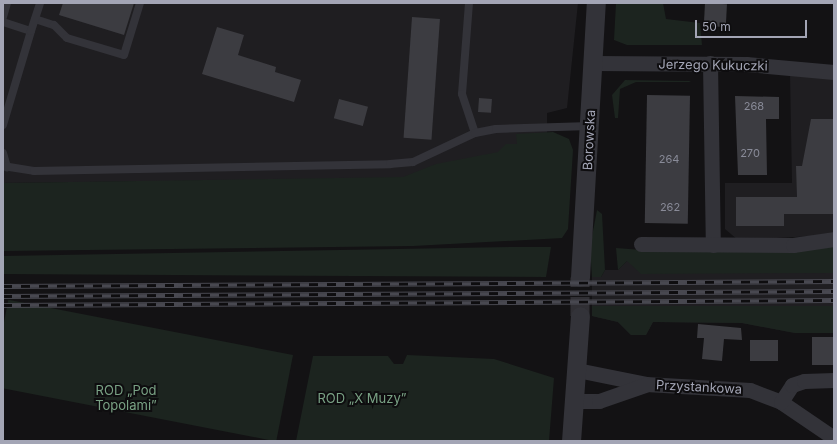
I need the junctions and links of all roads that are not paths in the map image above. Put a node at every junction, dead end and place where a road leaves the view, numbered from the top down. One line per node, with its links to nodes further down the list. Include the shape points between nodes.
1 (7, 3): 6 (lane)
2 (40, 3): 7 (lane)
3 (140, 3): 7 (lane, via 124,55 67,38 54,25)
4 (469, 3): 15 (lane, via 462,94)
5 (596, 3): 10 (street, Borowska)
6 (3, 17)
7 (35, 19): 9 (lane)
8 (3, 22): 9 (lane)
9 (31, 31): 13 (lane)
10 (592, 63): 11 (street, Jerzego Kukuczki); 14 (street, Borowska)
11 (710, 63): 12 (street, Jerzego Kukuczki); 20 (street)
12 (834, 72)
13 (3, 125)
14 (590, 126): 15 (lane, via 513,126); 21 (street, Borowska)
15 (475, 132): 17 (lane, via 412,162 390,164 34,171)
16 (3, 153): 17 (lane)
17 (5, 167)
18 (834, 239): 20 (street, via 793,245)
19 (641, 244): 20 (street)
20 (714, 245)
21 (580, 277)
22 (580, 316): 23 (street)
23 (578, 364): 25 (street, Przystankowa); 26 (street)
24 (834, 380): 27 (street, via 804,381 792,385)
25 (646, 384): 26 (street, Przystankowa, via 599,401); 27 (street, Przystankowa, via 750,390)
26 (575, 401): 29 (street)
27 (781, 402): 28 (street, Przystankowa)
28 (834, 438)
29 (571, 441)

